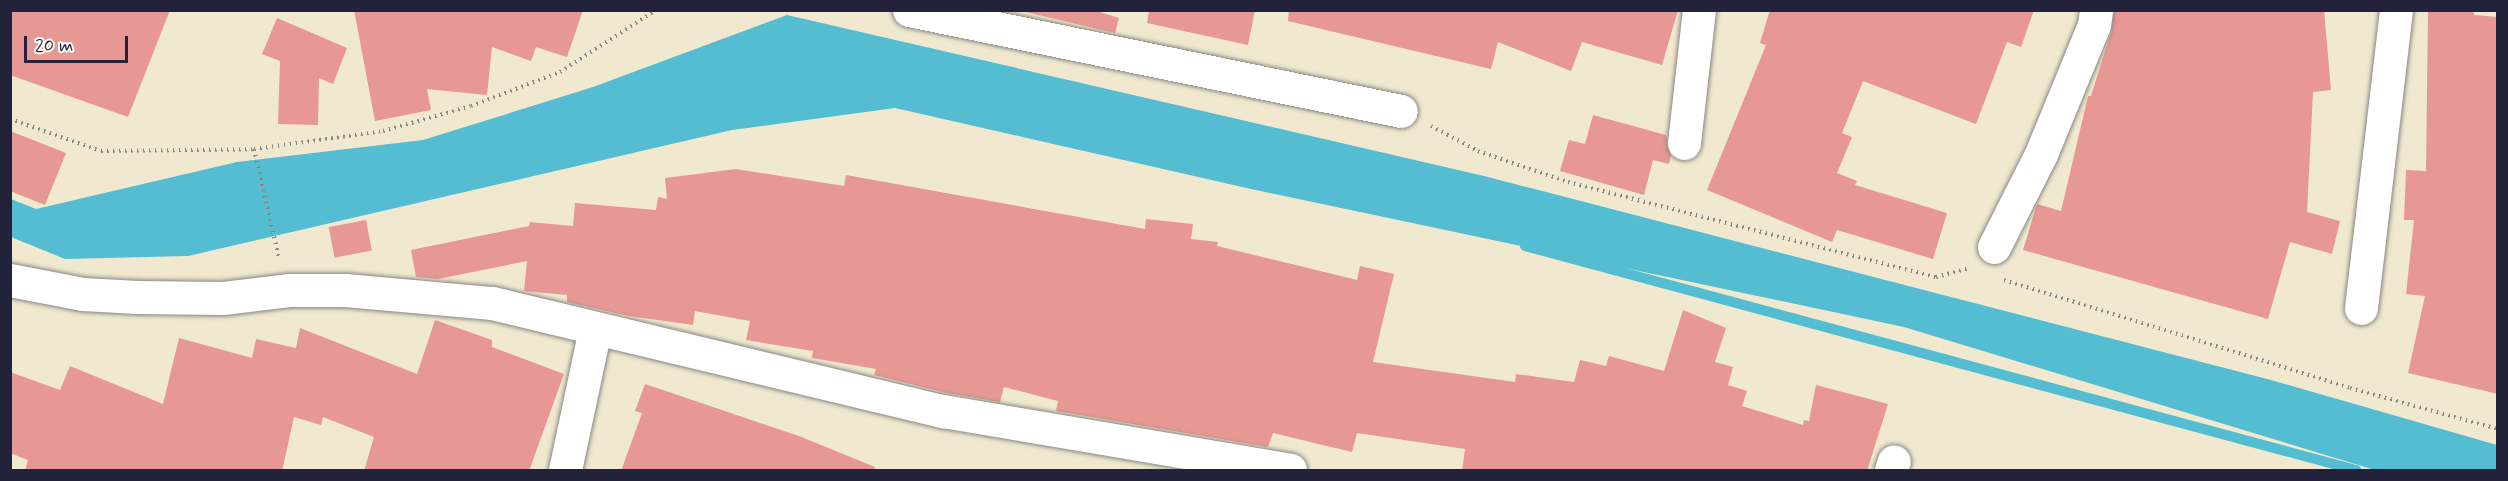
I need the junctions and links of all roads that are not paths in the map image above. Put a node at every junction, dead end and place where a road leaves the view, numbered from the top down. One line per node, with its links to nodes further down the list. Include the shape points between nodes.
1 (909, 10): 5 (street)
2 (1700, 10): 6 (street)
3 (2096, 10): 7 (street, via 2094,25 2041,154)
4 (2396, 10): 9 (street)
5 (1401, 111)
6 (1684, 143)
7 (1987, 260)
8 (10, 280): 10 (street, via 83,294 137,297 223,298 288,290 345,290 453,298 492,303)
9 (2361, 308)
10 (595, 329): 11 (street); 12 (street, via 943,411)
11 (565, 471)
12 (1290, 471)

